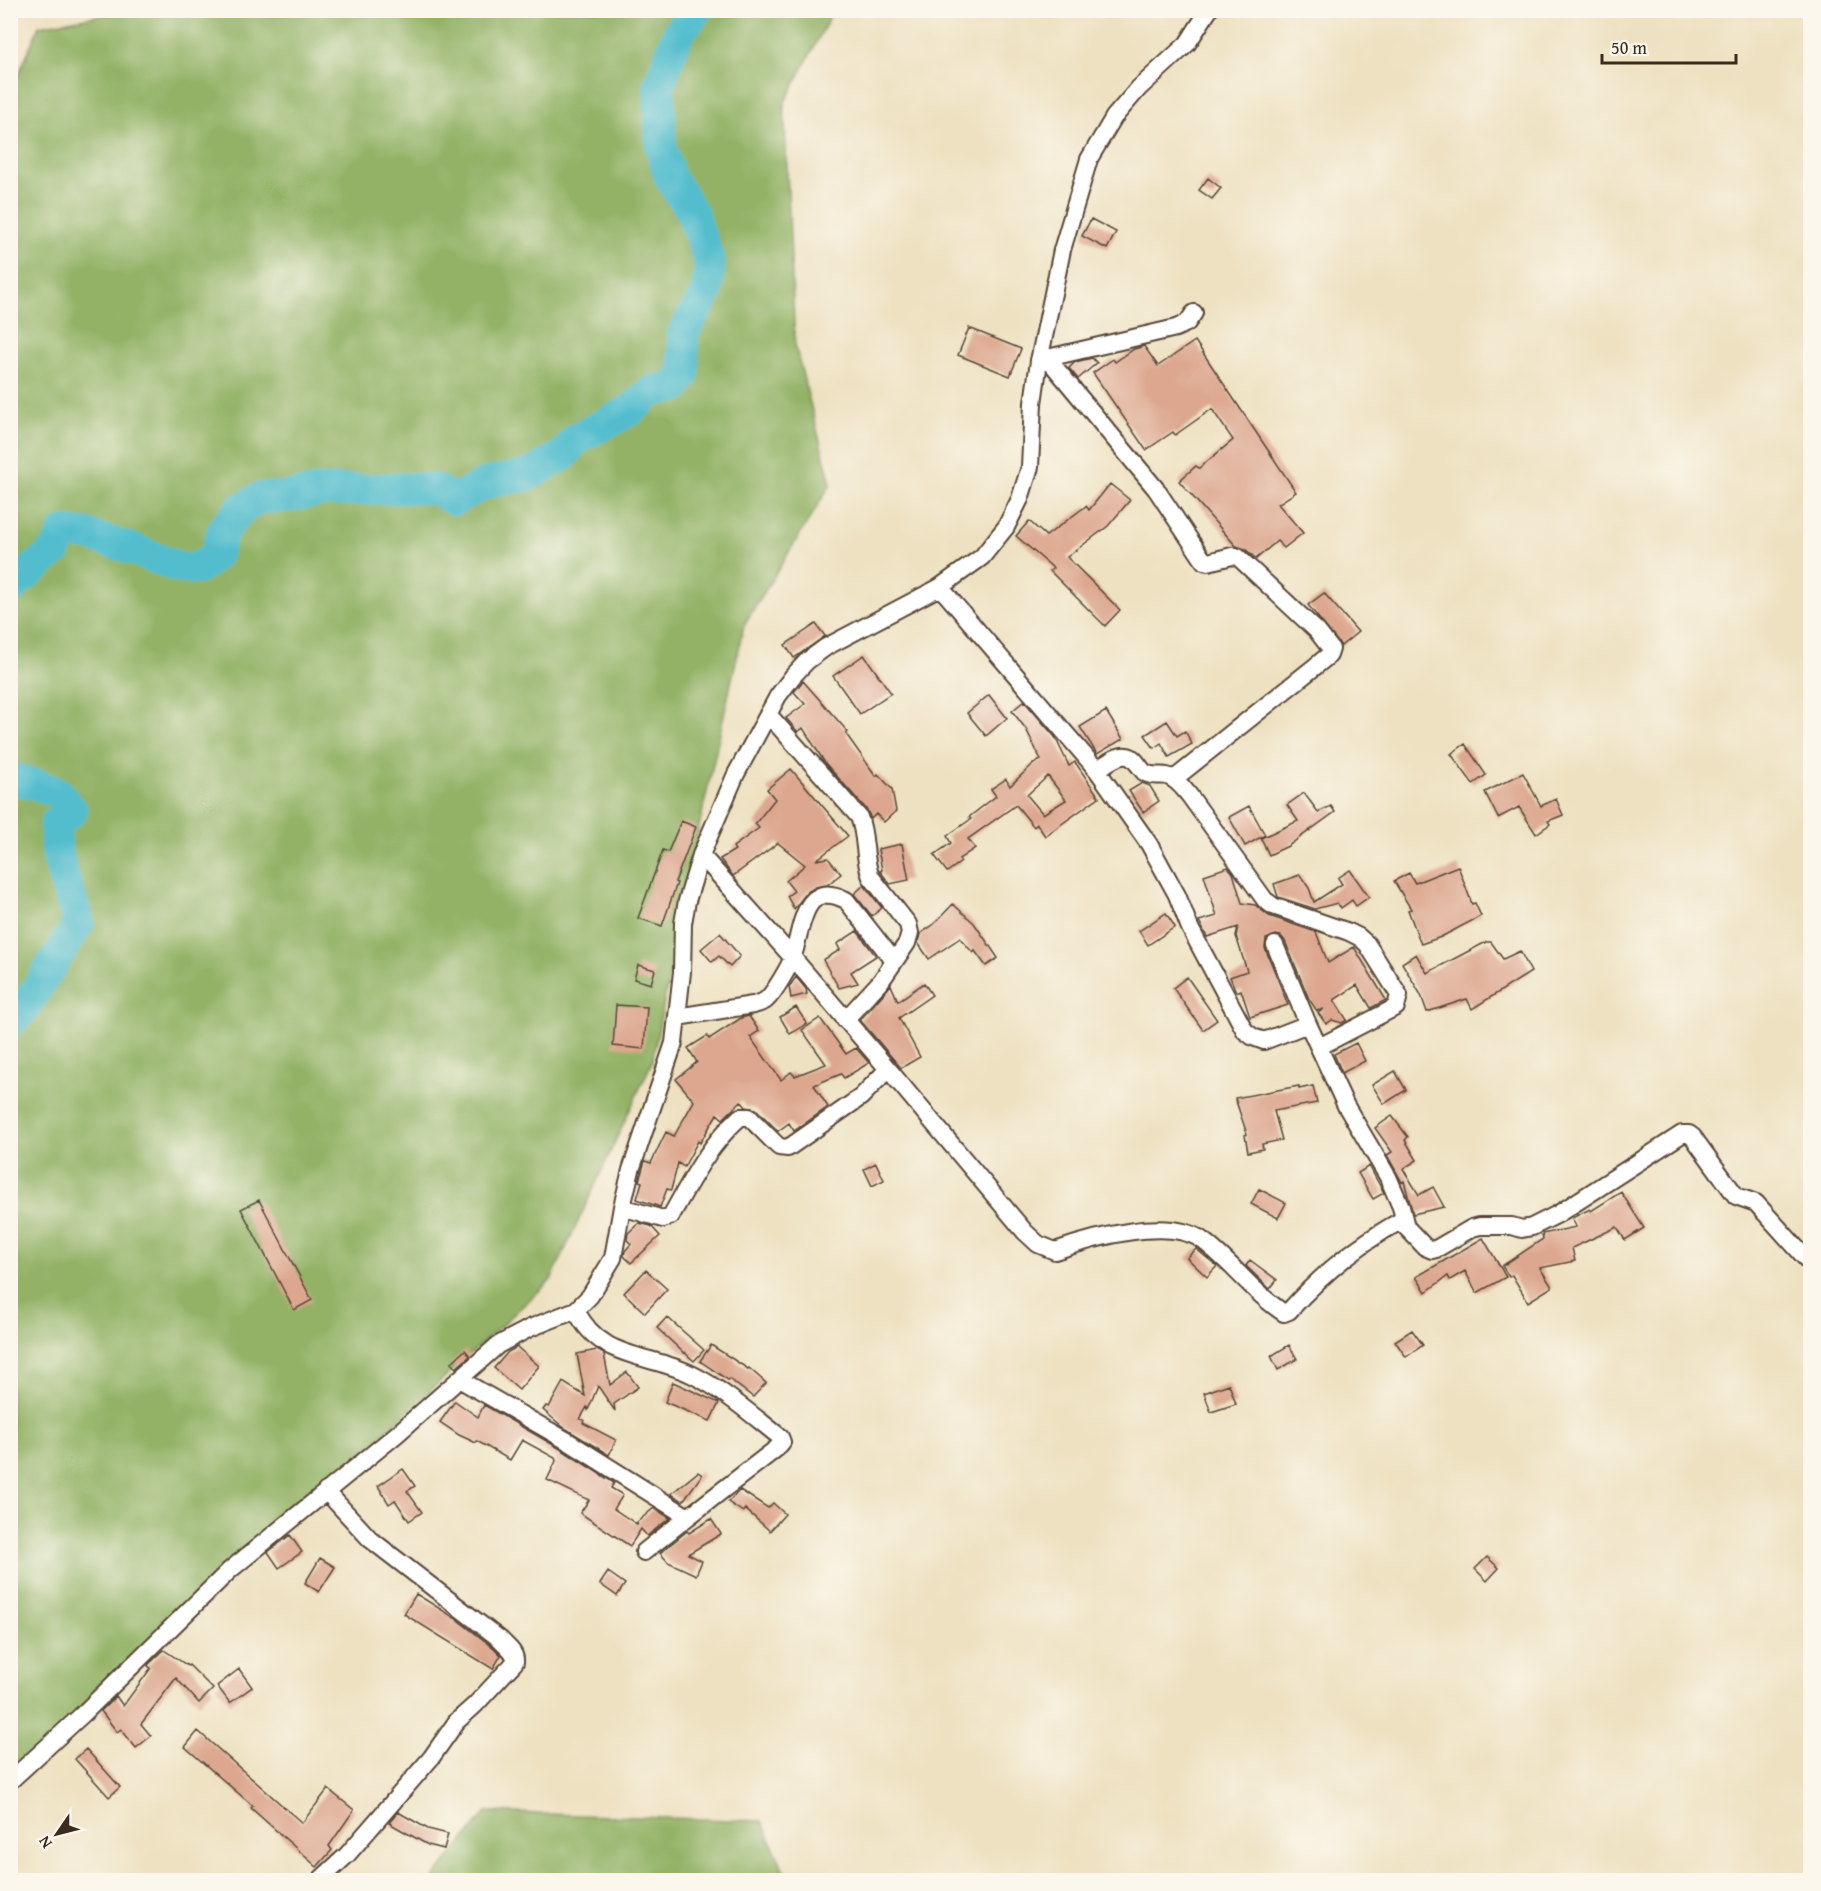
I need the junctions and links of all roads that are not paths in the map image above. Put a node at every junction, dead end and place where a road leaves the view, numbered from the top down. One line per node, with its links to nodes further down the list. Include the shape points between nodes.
1 (1209, 10): 3 (street, via 1186,44 1114,117 1089,159 1062,250)
2 (1194, 313): 3 (street, via 1187,323 1176,328)
3 (1043, 360): 4 (street, via 1033,403 1030,467 1020,499 1006,527 982,556); 7 (street, via 1156,489 1204,561 1238,557 1331,649 1317,665)
4 (940, 587): 5 (street, via 807,661); 6 (street)
5 (768, 714): 8 (street, via 736,774); 11 (street, via 859,817 871,878 908,924 907,943)
6 (1097, 770): 7 (street, via 1127,755 1144,772); 14 (street, via 1149,844 1245,1030 1264,1041)
7 (1174, 779): 15 (street, via 1265,900 1359,937 1399,995 1396,1007)
8 (701, 855): 10 (street); 12 (street, via 683,923)
9 (1275, 945): 14 (street)
10 (793, 958): 11 (street, via 808,905 829,895 846,900); 12 (street, via 763,1002); 13 (street)
11 (894, 961): 13 (street)
12 (677, 1017): 17 (street, via 674,1043)
13 (845, 1020): 16 (street)
14 (1308, 1024): 15 (street)
15 (1320, 1047): 18 (street, via 1346,1106 1389,1177)
16 (888, 1069): 17 (street, via 861,1097 788,1148 779,1147 748,1117 740,1117 708,1153 671,1216 663,1219); 18 (street, via 1025,1232 1038,1244 1055,1251 1154,1228 1177,1229 1202,1240 1284,1313 1355,1248)
17 (622, 1207): 20 (street, via 614,1258 590,1296)
18 (1404, 1219): 19 (street, via 1410,1232 1432,1250 1480,1226 1527,1229 1558,1214 1686,1133 1737,1196 1756,1203)
19 (1810, 1263)
20 (576, 1310): 21 (street, via 498,1345); 23 (street, via 596,1338 633,1356 693,1375 780,1437 782,1442 777,1448)
21 (459, 1379): 22 (street); 23 (street)
22 (326, 1491): 25 (street, via 230,1570); 26 (street, via 370,1539 501,1640 516,1658 457,1721 431,1758 348,1855)
23 (688, 1517): 24 (street)
24 (645, 1552)
25 (10, 1781)
26 (320, 1881)

